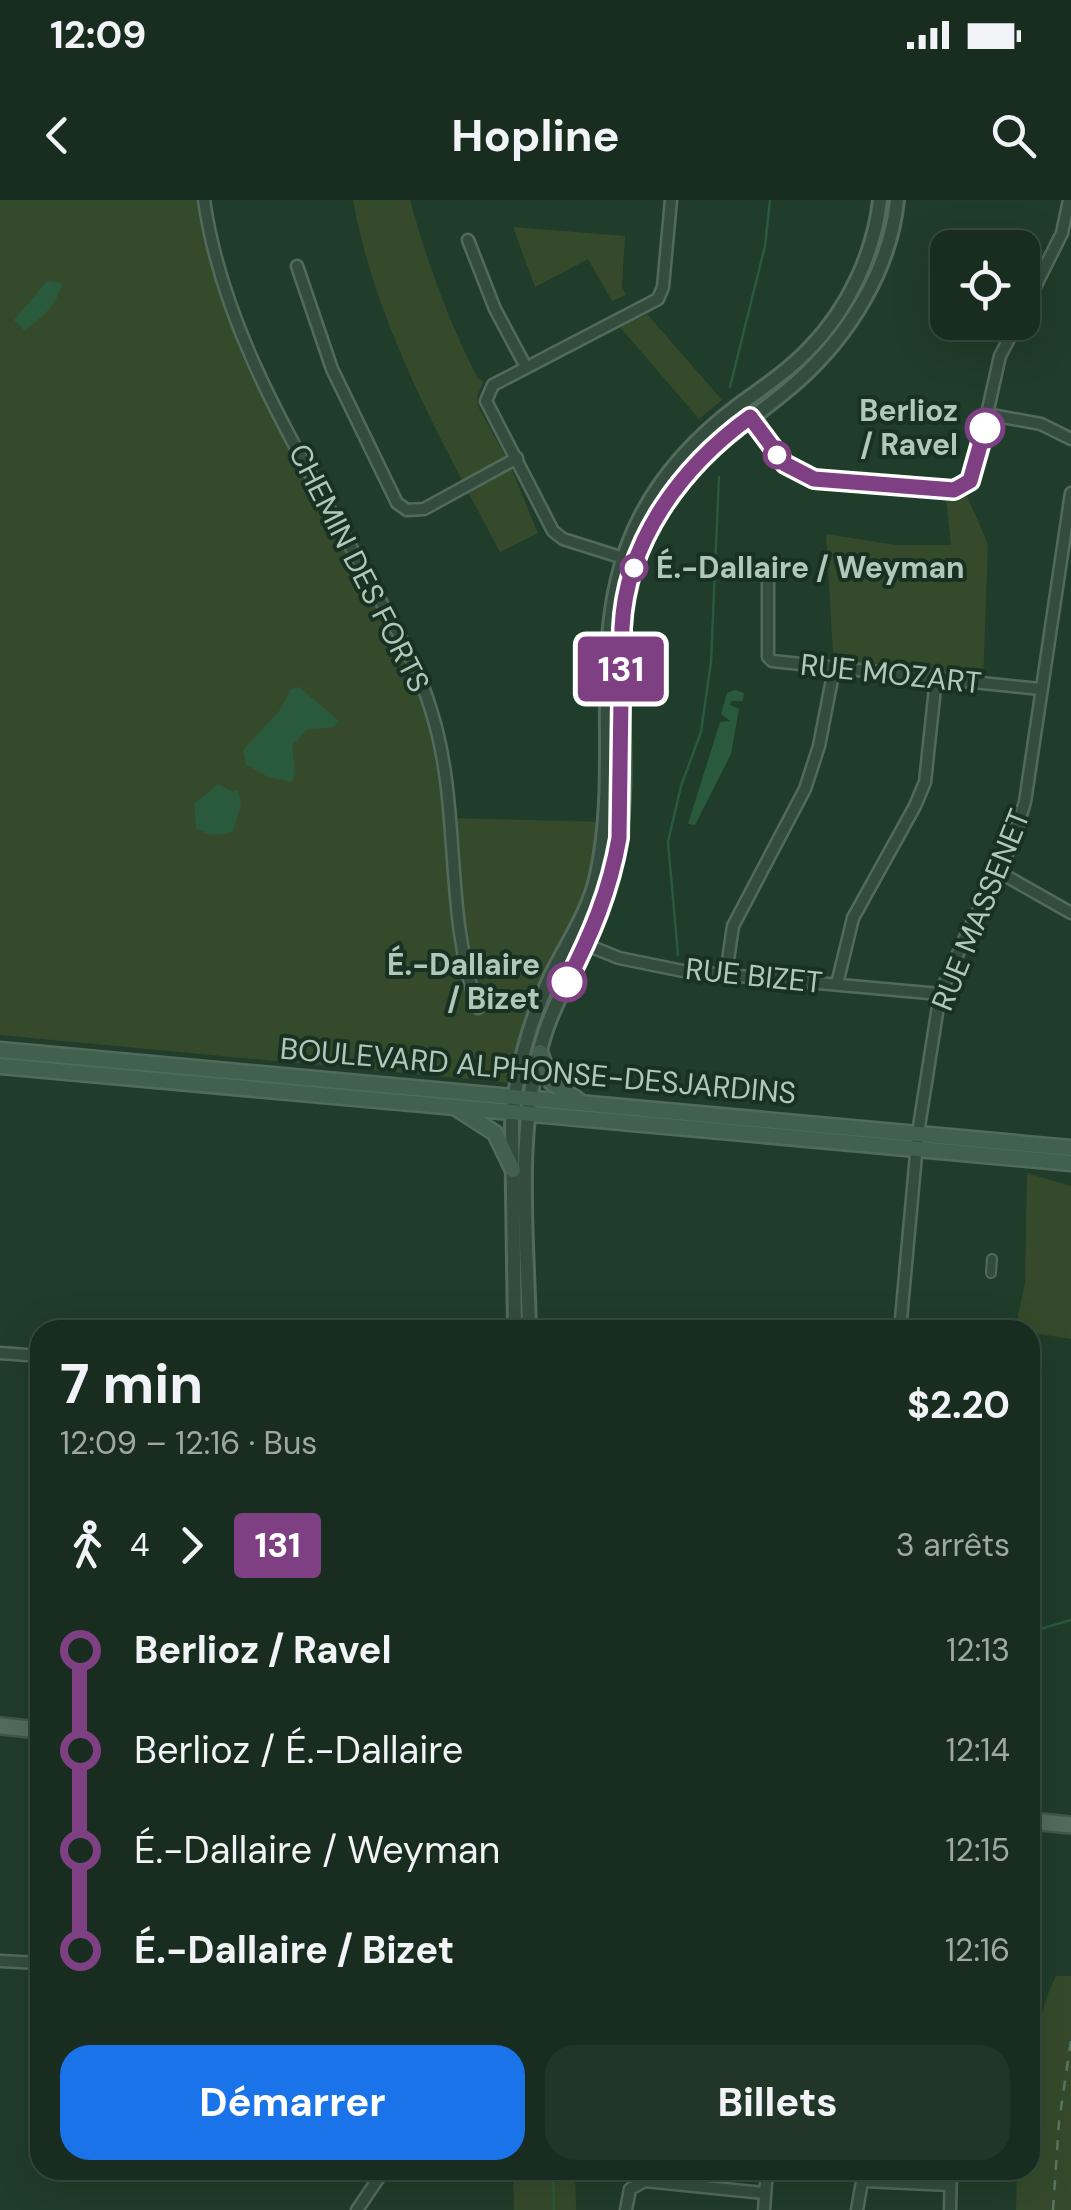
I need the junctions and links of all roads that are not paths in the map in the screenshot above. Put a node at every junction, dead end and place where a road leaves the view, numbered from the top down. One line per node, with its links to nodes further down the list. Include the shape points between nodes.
1 (204, 200): 31 (street, CHEMIN DES FORTS, via 248,354 408,649 432,710 446,776 458,928)
2 (671, 200): 10 (street, via 658,299)
3 (880, 200): 11 (street, via 870,249 836,316 801,357)
4 (897, 200): 13 (street, via 881,265 843,332 795,384)
5 (1069, 200): 8 (street, via 1062,233)
6 (468, 240): 10 (street)
7 (297, 266): 15 (street, via 332,370 397,503 424,509)
8 (1040, 277)
9 (1008, 340): 12 (street)
10 (526, 367): 15 (street, via 494,385 486,400)
11 (740, 404): 13 (street); 17 (street, via 667,475 641,516)
12 (986, 414): 13 (street, via 970,481 954,490 814,479 785,464); 14 (street, via 1041,424)
13 (750, 417): 17 (street, via 679,482)
14 (1071, 440)
15 (518, 458): 17 (street, via 558,536)
16 (1071, 493): 18 (street, RUE MASSENET)
17 (629, 560): 26 (street, via 608,625 606,827 596,881); 27 (street, via 619,838 608,891)
18 (1057, 572): 20 (street); 23 (street, RUE MASSENET)
19 (768, 573): 21 (street, RUE MOZART, via 768,656)
20 (1071, 574)
21 (834, 670): 22 (street, RUE MOZART); 28 (street, via 804,789 734,926)
22 (936, 679): 23 (street, RUE MOZART); 29 (street, via 925,782 853,918)
23 (1040, 689): 24 (street, RUE MASSENET, via 1025,802)
24 (999, 872): 25 (street); 30 (street, RUE MASSENET)
25 (1071, 913)
26 (571, 938): 27 (street, RUE BIZET); 37 (street, via 537,1008)
27 (586, 945): 28 (street, RUE BIZET, via 619,958); 33 (street)
28 (726, 974): 29 (street, RUE BIZET)
29 (837, 984): 30 (street, RUE BIZET)
30 (940, 994): 38 (street, RUE MASSENET)
31 (478, 1008)
32 (0, 1050): 37 (main road, BOULEVARD ALPHONSE-DESJARDINS)
33 (540, 1052): 35 (main road, via 557,1088); 37 (street)
34 (0, 1066): 36 (main road, BOULEVARD ALPHONSE-DESJARDINS)
35 (588, 1104): 37 (main road, BOULEVARD ALPHONSE-DESJARDINS); 38 (main road, BOULEVARD ALPHONSE-DESJARDINS)
36 (451, 1105): 37 (main road, BOULEVARD ALPHONSE-DESJARDINS); 42 (main road, via 496,1133)
37 (521, 1105): 40 (main road, BOULEVARD ALPHONSE-DESJARDINS, via 712,1133); 42 (street); 46 (street)
38 (918, 1133): 39 (main road, BOULEVARD ALPHONSE-DESJARDINS); 40 (street, RUE MASSENET)
39 (1071, 1148)
40 (916, 1150): 41 (main road, BOULEVARD ALPHONSE-DESJARDINS); 47 (street, RUE MASSENET)
41 (1071, 1164)
42 (513, 1170): 45 (street)
43 (992, 1259): 44 (street)
44 (991, 1273)
45 (515, 1320)
46 (529, 1320)
47 (901, 1320)
48 (0, 1353): 49 (street)
49 (30, 1355)
50 (0, 1726): 51 (main road)
51 (30, 1729)
52 (1040, 1822): 53 (main road)
53 (1071, 1825)
54 (0, 1961): 55 (street)
55 (30, 1962)
56 (377, 2180): 63 (street)
57 (766, 2180): 62 (street)
58 (863, 2180): 66 (street)
59 (907, 2180): 61 (street)
60 (950, 2180): 61 (street)
61 (950, 2185): 67 (street)
62 (764, 2193): 64 (street, via 645,2180 630,2189); 65 (street)
63 (357, 2210)
64 (626, 2210)
65 (764, 2210)
66 (858, 2210)
67 (950, 2210)

